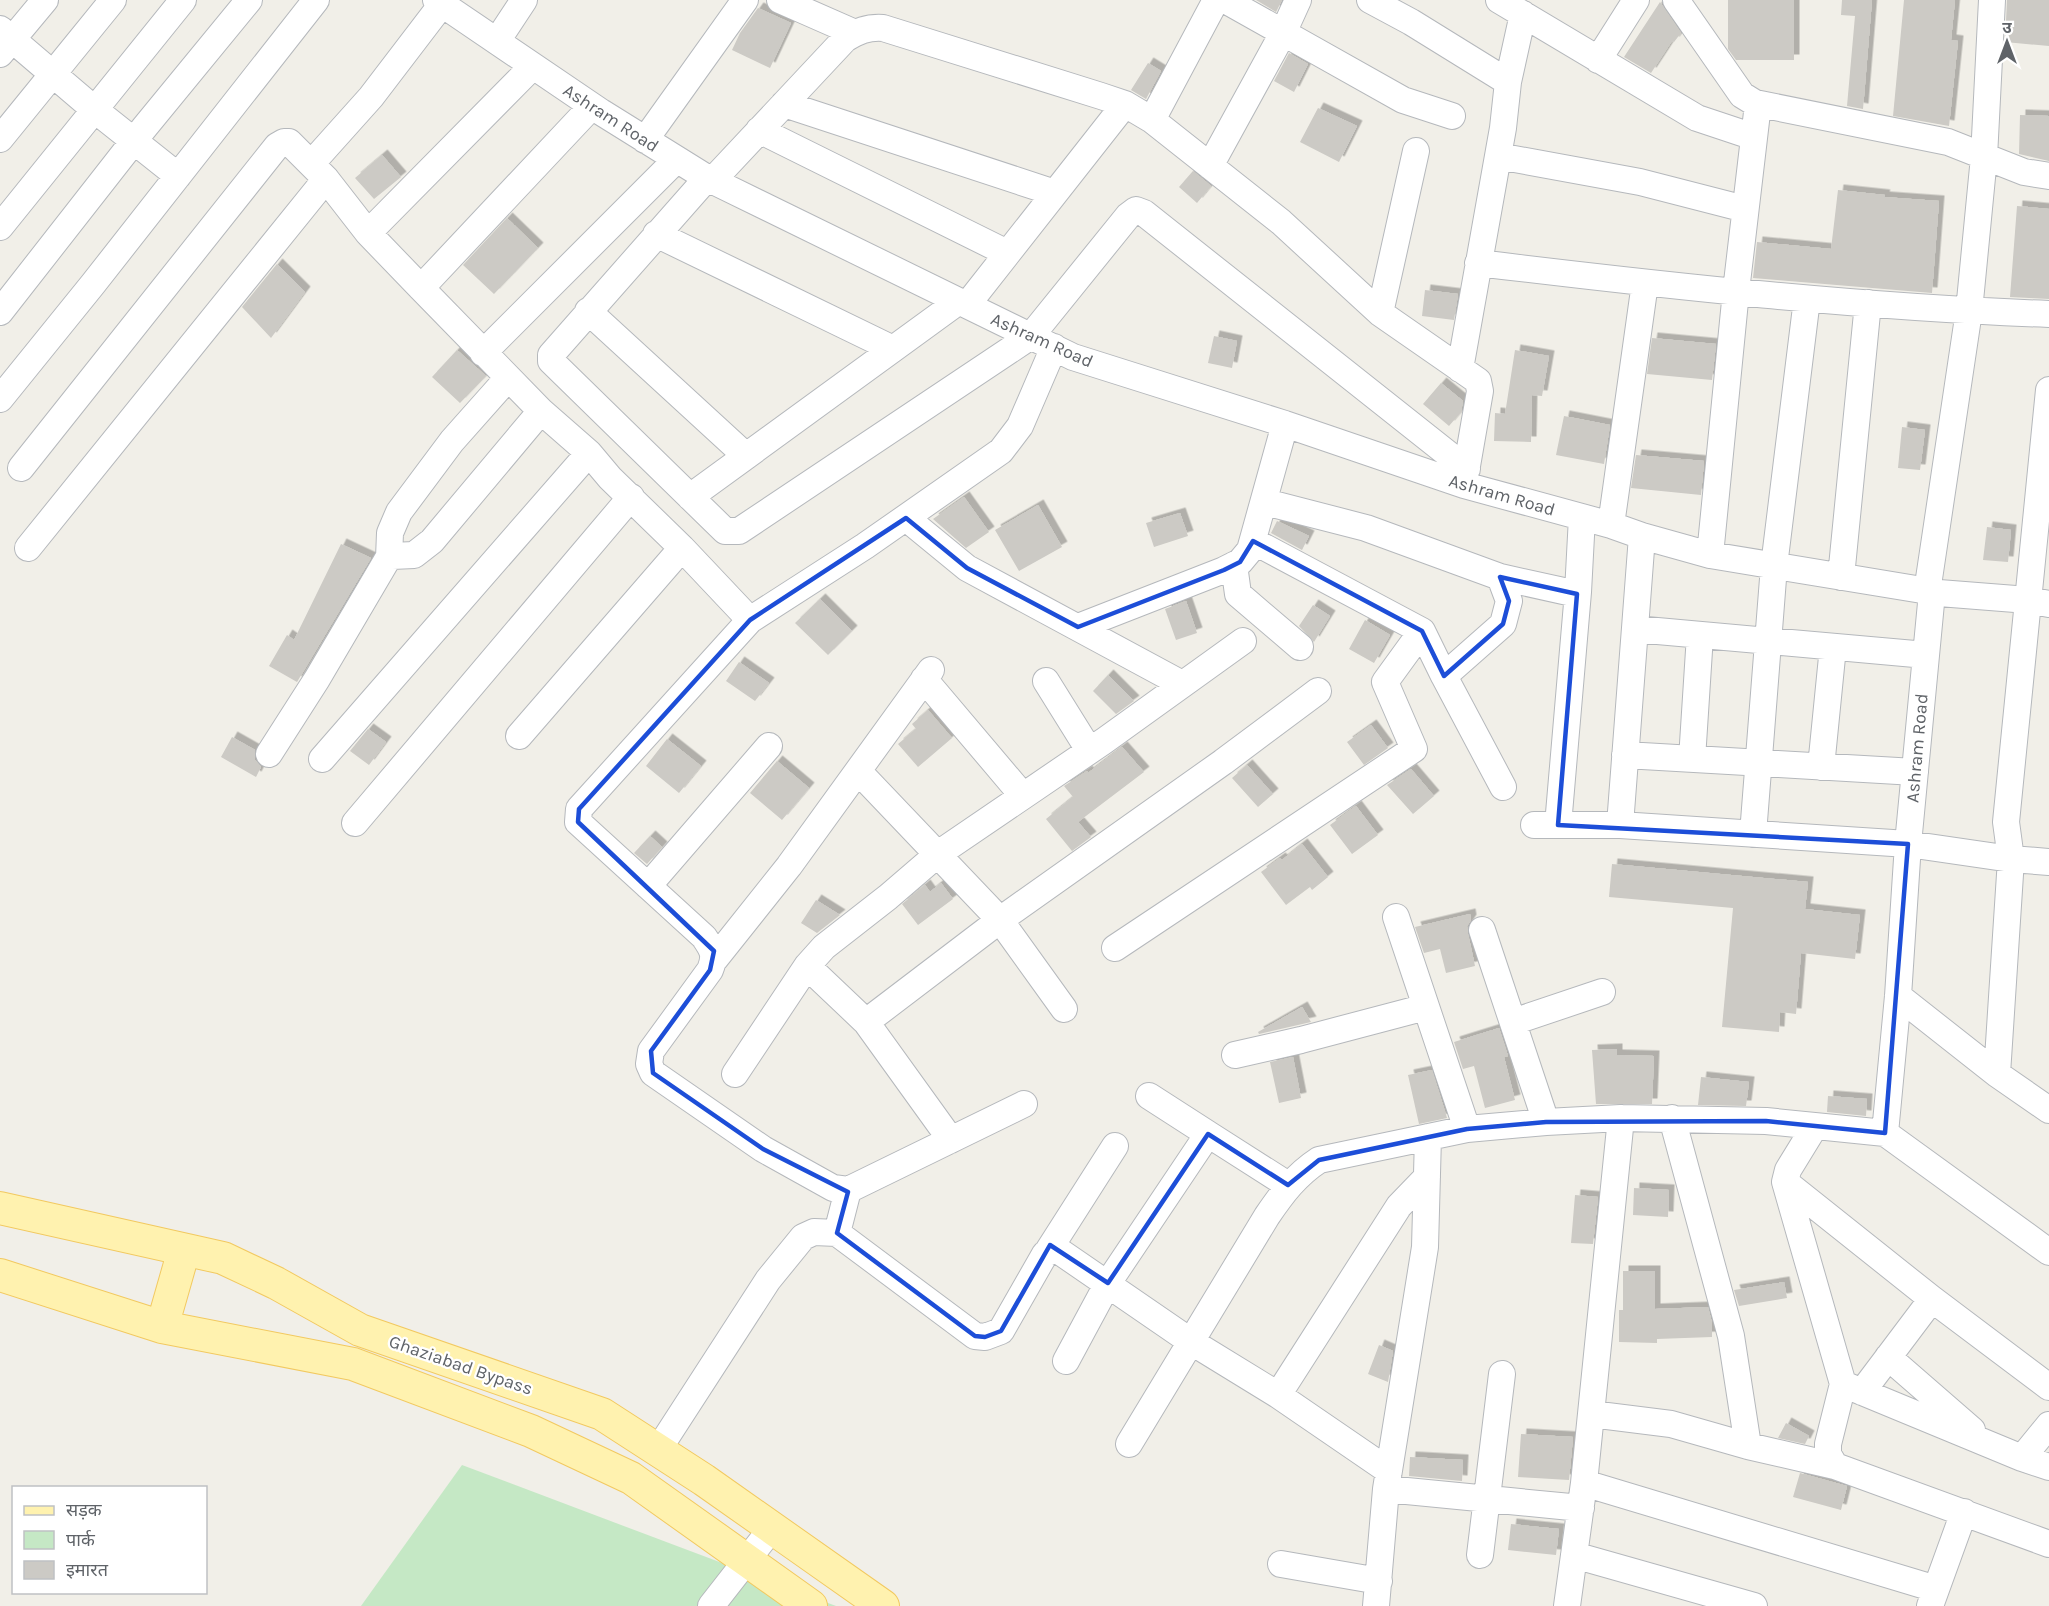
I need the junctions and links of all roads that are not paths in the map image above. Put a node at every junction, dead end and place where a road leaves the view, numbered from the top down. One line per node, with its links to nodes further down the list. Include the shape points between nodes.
1 (45, 0): 21 (street)
2 (112, 0): 25 (street)
3 (183, 0): 31 (street)
4 (249, 0): 38 (street)
5 (316, 0): 45 (street)
6 (524, 0): 22 (street)
7 (745, 0): 37 (street)
8 (780, 0): 19 (street)
9 (1216, 0): 33 (street)
10 (1225, 0): 20 (street)
11 (1298, 0): 20 (street)
12 (1370, 0): 26 (street)
13 (1499, 0): 18 (street)
14 (1636, 0): 23 (street)
15 (1676, 0): 27 (street)
16 (1992, 0): 41 (street)
17 (439, 2): 22 (street, Ashram Road); 44 (street)
18 (1523, 14): 23 (street); 26 (street)
19 (855, 33): 28 (street); 29 (street, via 883,28)
20 (1283, 33): 32 (street, via 1403,100); 43 (street)
21 (4, 40): 25 (street)
22 (497, 41): 24 (street, Ashram Road)
23 (1598, 60): 35 (street, via 1697,118)
24 (533, 66): 30 (street, Ashram Road); 51 (street)
25 (52, 74): 31 (street); 36 (street)
26 (1508, 82): 40 (street)
27 (1750, 100): 35 (street); 41 (street, via 1948,141)
28 (784, 104): 34 (street); 48 (street)
29 (1125, 104): 33 (street); 48 (street)
30 (592, 106): 37 (street, Ashram Road); 56 (street)
31 (95, 110): 38 (street); 50 (street)
32 (1452, 116)
33 (1152, 120): 43 (street)
34 (759, 130): 47 (street); 53 (street)
35 (1754, 137): 49 (street)
36 (0, 139)
37 (645, 140): 42 (street, Ashram Road)
38 (135, 141): 45 (street); 63 (street)
39 (1416, 151): 64 (street)
40 (1498, 156): 49 (street, via 1640,182); 54 (street)
41 (1984, 157): 46 (street, via 2024,172); 62 (street)
42 (676, 160): 47 (street, Ashram Road); 69 (street)
43 (1210, 166): 64 (street, via 1281,222)
44 (319, 171): 51 (street); 78 (street, via 289,141 277,146); 88 (street)
45 (178, 176): 73 (street)
46 (2049, 176)
47 (709, 179): 52 (street); 59 (street, Ashram Road)
48 (1055, 194): 53 (street)
49 (1745, 209): 57 (street)
50 (0, 227)
51 (368, 233): 56 (street)
52 (657, 234): 61 (street); 68 (street)
53 (1007, 253): 59 (street)
54 (1478, 263): 55 (street); 70 (street)
55 (1645, 283): 57 (street); 85 (street)
56 (421, 288): 69 (street)
57 (1736, 291): 58 (street); 90 (street)
58 (1807, 300): 60 (street); 93 (street)
59 (963, 303): 66 (street, Ashram Road); 68 (street)
60 (1868, 303): 62 (street); 95 (street)
61 (588, 310): 77 (street); 81 (street, via 555,348 551,361)
62 (1969, 311): 65 (street); 97 (street)
63 (0, 312)
64 (1380, 313): 70 (street)
65 (2049, 314)
66 (1031, 336): 67 (street, Ashram Road); 79 (street, via 1136,210); 81 (street, via 739,531 725,531)
67 (1054, 347): 75 (street, Ashram Road, via 1073,357); 84 (street, via 1011,440)
68 (893, 349): 77 (street)
69 (483, 352): 71 (street)
70 (1460, 369): 79 (street, via 1480,386)
71 (508, 378): 74 (street); 91 (street, via 452,441 399,512 390,533)
72 (2049, 390): 98 (street)
73 (0, 399)
74 (541, 411): 76 (street); 91 (street, via 432,541 414,555)
75 (1285, 424): 79 (street, Ashram Road); 82 (street)
76 (589, 453): 80 (street); 118 (street)
77 (746, 456): 81 (street)
78 (21, 468)
79 (1465, 477): 83 (street, Ashram Road)
80 (631, 497): 89 (street); 126 (street)
81 (690, 497)
82 (1265, 502): 87 (street); 94 (street, via 1366,528)
83 (1582, 517): 85 (street, Ashram Road); 96 (street)
84 (906, 518): 99 (street); 100 (street, via 967,568)
85 (1611, 525): 86 (street, Ashram Road)
86 (1642, 536): 90 (street, Ashram Road); 101 (street)
87 (1253, 541): 92 (street, via 1250,550); 102 (street)
88 (28, 548)
89 (682, 548): 99 (street); 113 (street)
90 (1710, 555): 93 (street, Ashram Road)
91 (389, 558): 116 (street)
92 (1234, 565): 100 (street); 106 (street, via 1238,594)
93 (1774, 566): 95 (street, Ashram Road); 105 (street)
94 (1500, 577): 96 (street); 109 (street, via 1509,601 1503,624)
95 (1840, 577): 97 (street, Ashram Road)
96 (1577, 594): 127 (street, via 1546,825)
97 (1928, 594): 98 (street); 108 (street, Ashram Road, via 1931,603)
98 (2038, 602): 131 (street, via 2006,822)
99 (750, 620): 133 (street, via 577,814 578,822)
100 (1078, 627): 111 (street)
101 (1635, 628): 103 (street); 117 (street)
102 (1422, 631): 109 (street); 137 (street, via 1385,682 1414,749)
103 (1700, 635): 105 (street); 119 (street)
104 (1243, 641): 111 (street)
105 (1768, 641): 107 (street); 120 (street)
106 (1300, 647)
107 (1833, 647): 108 (street); 121 (street)
108 (1926, 655): 123 (street, Ashram Road)
109 (1443, 676): 124 (street)
110 (1046, 681): 115 (street)
111 (1182, 684): 115 (street)
112 (1318, 691): 135 (street)
113 (519, 736)
114 (769, 746): 133 (street)
115 (1089, 750): 125 (street)
116 (269, 754)
117 (1625, 755): 119 (street); 127 (street)
118 (322, 759)
119 (1692, 759): 120 (street)
120 (1759, 763): 121 (street); 128 (street)
121 (1821, 767): 123 (street)
122 (858, 771): 125 (street, via 927,674); 130 (street); 138 (street)
123 (1915, 772): 129 (street, Ashram Road)
124 (1503, 787)
125 (1023, 796): 130 (street)
126 (355, 823)
127 (1620, 825): 128 (street)
128 (1753, 834): 129 (street)
129 (1908, 844): 131 (street); 141 (street, Ashram Road)
130 (938, 854): 135 (street); 139 (street, via 824,947)
131 (2011, 859): 132 (street); 148 (street)
132 (2049, 862)
133 (648, 886): 138 (street, via 704,937)
134 (1396, 917): 142 (street)
135 (1000, 920): 143 (street); 144 (street)
136 (1482, 930): 145 (street)
137 (1115, 948)
138 (715, 959): 165 (street, via 651,1051 649,1064 653,1073 763,1149 833,1188)
139 (807, 966): 144 (street); 147 (street)
140 (1602, 992): 145 (street)
141 (1898, 996): 148 (street); 157 (street, Ashram Road)
142 (1426, 1006): 146 (street); 156 (street)
143 (1064, 1009)
144 (866, 1022): 160 (street)
145 (1513, 1022): 154 (street)
146 (1235, 1055)
147 (735, 1074)
148 (1996, 1074): 151 (street)
149 (1149, 1096): 158 (street)
150 (1024, 1104): 160 (street)
151 (2049, 1110)
152 (1621, 1118): 153 (street); 154 (street); 182 (street)
153 (1672, 1118): 155 (street); 186 (street, via 1731,1336)
154 (1546, 1122): 156 (street)
155 (1815, 1126): 157 (street); 163 (street, via 1788,1170)
156 (1467, 1129): 159 (street)
157 (1885, 1133): 170 (street)
158 (1208, 1134): 164 (street); 172 (street)
159 (1428, 1137): 162 (street); 164 (street, via 1319,1160)
160 (951, 1140): 165 (street)
161 (1115, 1146): 169 (street)
162 (1426, 1177): 181 (street, via 1399,1206); 191 (street, via 1425,1247)
163 (1785, 1182): 173 (street); 180 (street)
164 (1288, 1185): 175 (street)
165 (848, 1190): 167 (street)
166 (0, 1208): 168 (main road, Ghaziabad Bypass)
167 (837, 1233): 169 (street, via 975,1336 985,1337 1001,1331); 187 (street, via 814,1232 803,1237 768,1280)
168 (184, 1250): 174 (main road); 187 (main road, Ghaziabad Bypass, via 223,1258 360,1330 602,1414)
169 (1048, 1251): 172 (street, via 1059,1251)
170 (2049, 1252)
171 (0, 1275): 174 (main road, Ghaziabad Bypass)
172 (1107, 1283): 175 (street); 177 (street)
173 (1932, 1299): 176 (street); 179 (street)
174 (162, 1327): 199 (main road, Ghaziabad Bypass, via 353,1364 531,1431 631,1478)
175 (1190, 1341): 181 (street); 184 (street)
176 (1888, 1357): 180 (street); 185 (street)
177 (1066, 1361)
178 (1502, 1374): 193 (street)
179 (2049, 1387)
180 (1852, 1388): 185 (street); 189 (street, via 1828,1444 1828,1454)
181 (1278, 1395): 191 (street)
182 (1591, 1414): 186 (street, via 1671,1424); 192 (street)
183 (2049, 1425): 188 (street)
184 (1129, 1444)
185 (1988, 1444): 188 (street)
186 (1748, 1446): 189 (street)
187 (658, 1450): 195 (main road, Ghaziabad Bypass)
188 (2022, 1458): 190 (street)
189 (1835, 1466): 194 (street)
190 (2049, 1467)
191 (1388, 1480): 193 (street); 201 (street)
192 (1582, 1495): 193 (street); 198 (street); 202 (street)
193 (1487, 1499): 197 (street)
194 (1964, 1512): 196 (street); 202 (street)
195 (772, 1528): 199 (street); 205 (main road, Ghaziabad Bypass)
196 (2049, 1544)
197 (1480, 1555)
198 (1574, 1555): 206 (street); 207 (street)
199 (748, 1561): 203 (street); 204 (main road, Ghaziabad Bypass)
200 (1281, 1564): 201 (street)
201 (1377, 1594)
202 (1933, 1597)
203 (711, 1606)
204 (811, 1606)
205 (883, 1606)
206 (1567, 1606)
207 (1754, 1606)

